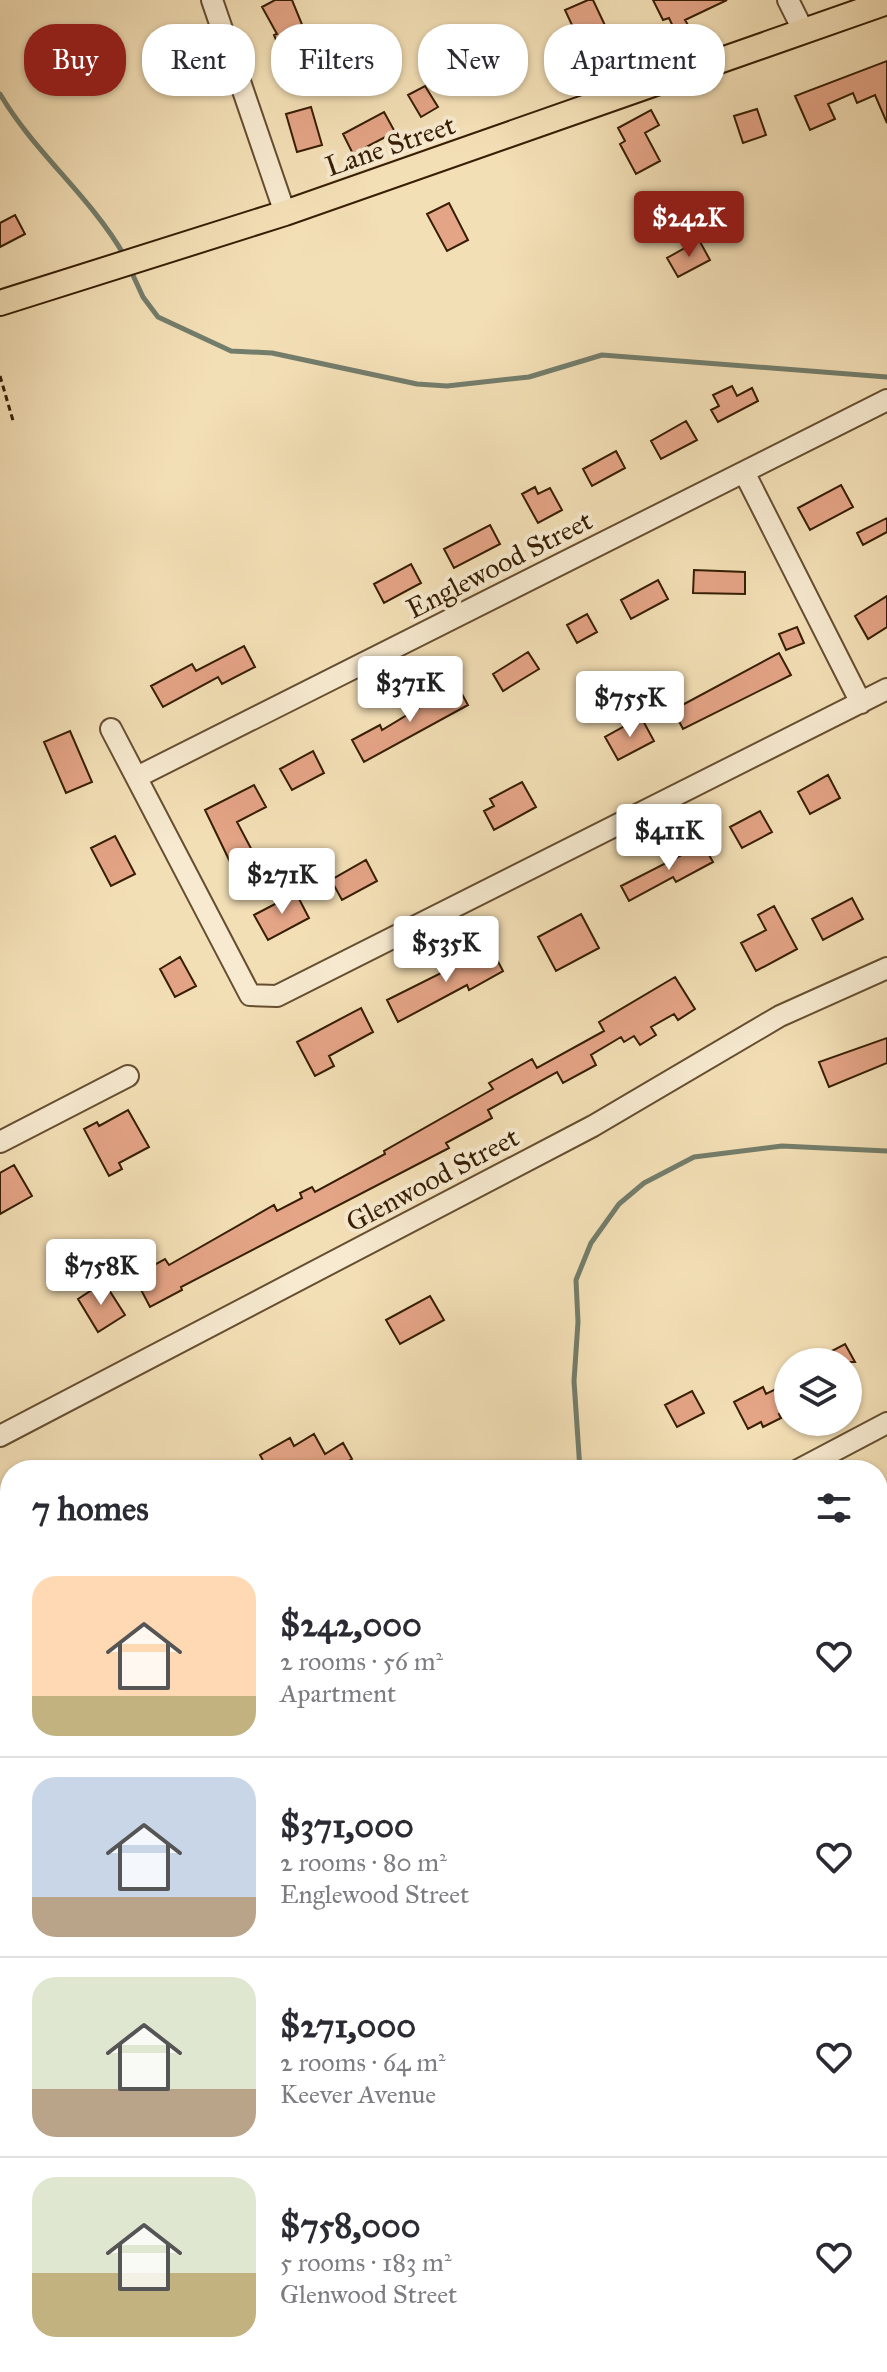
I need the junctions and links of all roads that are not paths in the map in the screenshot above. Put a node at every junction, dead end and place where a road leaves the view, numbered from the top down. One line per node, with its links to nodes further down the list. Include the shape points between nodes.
1 (212, 0): 5 (street)
2 (788, 0): 4 (street)
3 (887, 2): 4 (main road, Lane Street)
4 (804, 32): 5 (main road, Lane Street)
5 (285, 213): 6 (main road, Lane Street)
6 (0, 303)
7 (887, 400): 8 (street, Englewood Street)
8 (744, 472): 10 (street); 12 (street, Englewood Street)
9 (887, 689): 10 (street)
10 (861, 703): 12 (street, via 277,996 250,995)
11 (111, 729): 12 (street)
12 (137, 777)
13 (887, 968): 17 (street, Glenwood Street, via 780,1016 593,1126)
14 (128, 1076): 15 (street)
15 (0, 1142)
16 (887, 1423): 18 (street)
17 (0, 1436)
18 (817, 1460)

